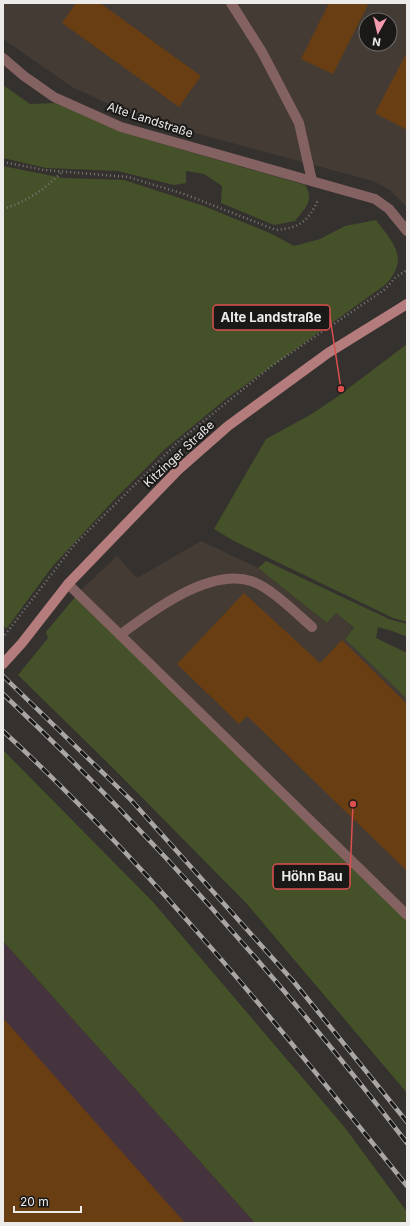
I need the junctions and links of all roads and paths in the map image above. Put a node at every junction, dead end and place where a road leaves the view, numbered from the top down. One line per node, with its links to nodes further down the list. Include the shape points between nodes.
1 (231, 3): 5 (street, via 262,52 299,123)
2 (3, 58): 5 (street, Alte Landstraße, via 54,98 122,127)
3 (3, 162): 4 (path)
4 (61, 172): 6 (path, via 128,177 184,194 276,230 292,228 305,222); 7 (path, via 42,191 22,203)
5 (312, 181): 6 (street, Alte Landstraße)
6 (324, 185): 8 (street, Alte Landstraße, via 375,199 389,209)
7 (3, 209)
8 (407, 231)
9 (407, 304): 10 (street, Kitzinger Straße, via 328,353 228,426 178,470)
10 (68, 584): 12 (street); 13 (street, Kitzinger Straße)
11 (312, 628): 12 (street, via 282,600 252,581 232,577 205,584 157,607)
12 (120, 635): 14 (street)
13 (3, 664)
14 (407, 915)

